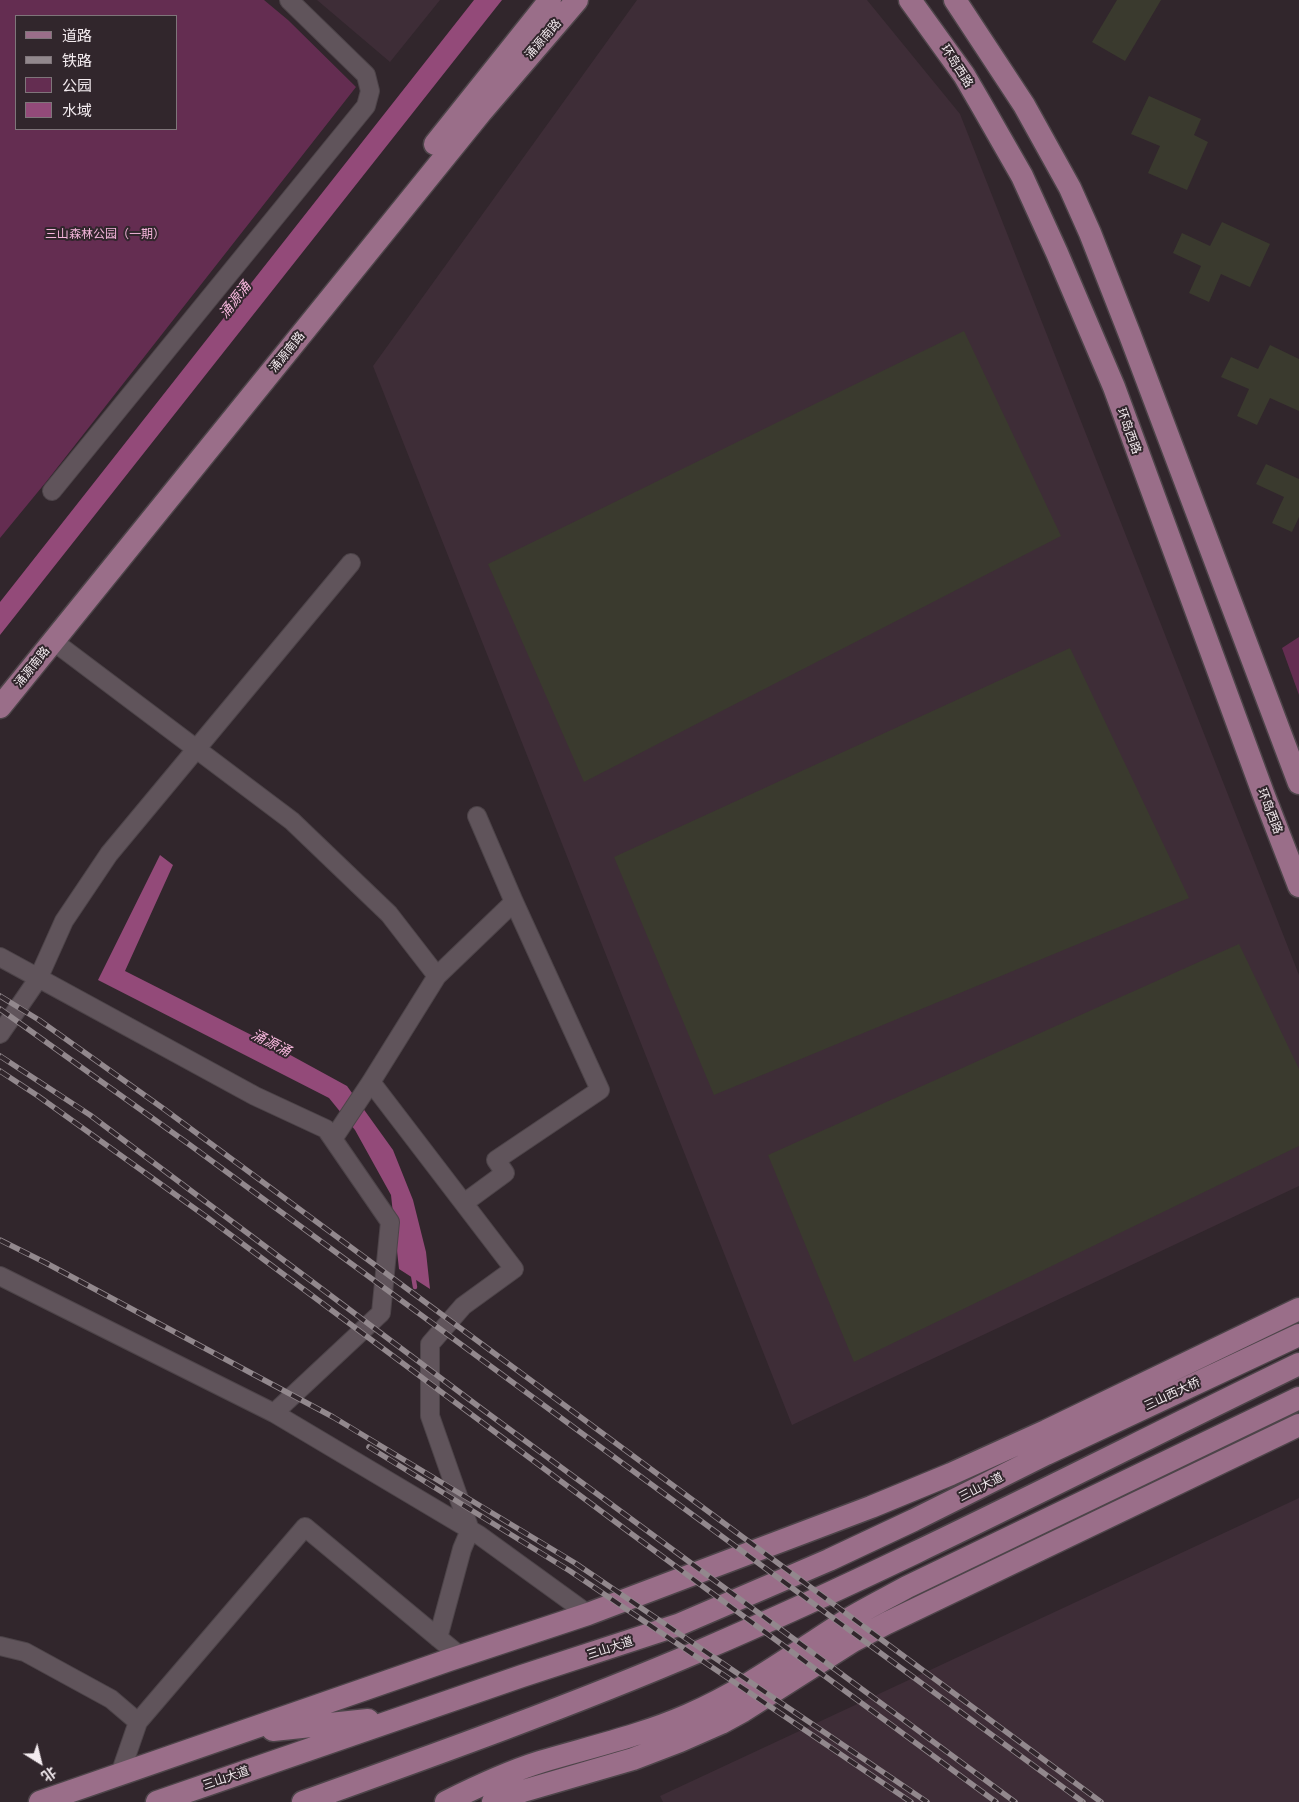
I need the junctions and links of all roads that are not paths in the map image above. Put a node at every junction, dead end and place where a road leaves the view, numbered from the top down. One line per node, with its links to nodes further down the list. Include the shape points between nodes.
1 (289, 0): 6 (street, via 366,76 370,91 366,106)
2 (550, 0): 9 (main road, 涌源南路)
3 (576, 0): 8 (main road, 涌源南路, via 475,119)
4 (910, 0): 14 (main road, 环岛西路, via 982,106 1022,176 1058,253 1114,388)
5 (955, 0): 12 (main road, via 1024,105 1070,188 1090,233)
6 (52, 491)
7 (350, 563): 11 (street)
8 (53, 641): 10 (main road, 涌源南路); 11 (street)
9 (0, 692)
10 (0, 707)
11 (196, 749): 17 (street, via 292,821 389,914); 18 (street, via 109,854 64,921)
12 (1299, 783)
13 (477, 816): 15 (street)
14 (1299, 886)
15 (514, 902): 17 (street); 22 (street, via 600,1090 496,1160 506,1173)
16 (0, 957): 18 (street)
17 (437, 976): 20 (street)
18 (38, 979): 19 (street); 21 (street, via 255,1096)
19 (0, 1034)
20 (366, 1089): 21 (street); 22 (street)
21 (338, 1132): 28 (street, via 390,1222 382,1313)
22 (464, 1203): 31 (street, via 514,1269 463,1306 430,1344 430,1416)
23 (0, 1276): 28 (street)
24 (1299, 1309): 32 (main road, via 951,1474)
25 (1299, 1335): 30 (main road, 三山西大桥)
26 (1299, 1364): 42 (main road, via 834,1590 703,1649 486,1736)
27 (1299, 1398): 43 (main road, via 907,1587 846,1621 726,1697 658,1728 506,1774)
28 (274, 1413): 31 (street)
29 (1299, 1425): 44 (main road, via 853,1641 721,1723 633,1759)
30 (1046, 1454): 36 (main road, 三山大道, via 846,1552 678,1625)
31 (470, 1530): 32 (street); 33 (street)
32 (588, 1614): 35 (main road)
33 (438, 1638): 35 (street); 37 (street, via 305,1527)
34 (0, 1646): 37 (street, via 26,1652 111,1699)
35 (460, 1656): 38 (main road)
36 (409, 1715): 38 (main road); 41 (main road, 三山大道)
37 (138, 1722): 39 (street)
38 (234, 1735): 39 (main road)
39 (120, 1774): 40 (main road)
40 (40, 1802)
41 (157, 1802)
42 (303, 1802)
43 (446, 1802)
44 (493, 1802)

